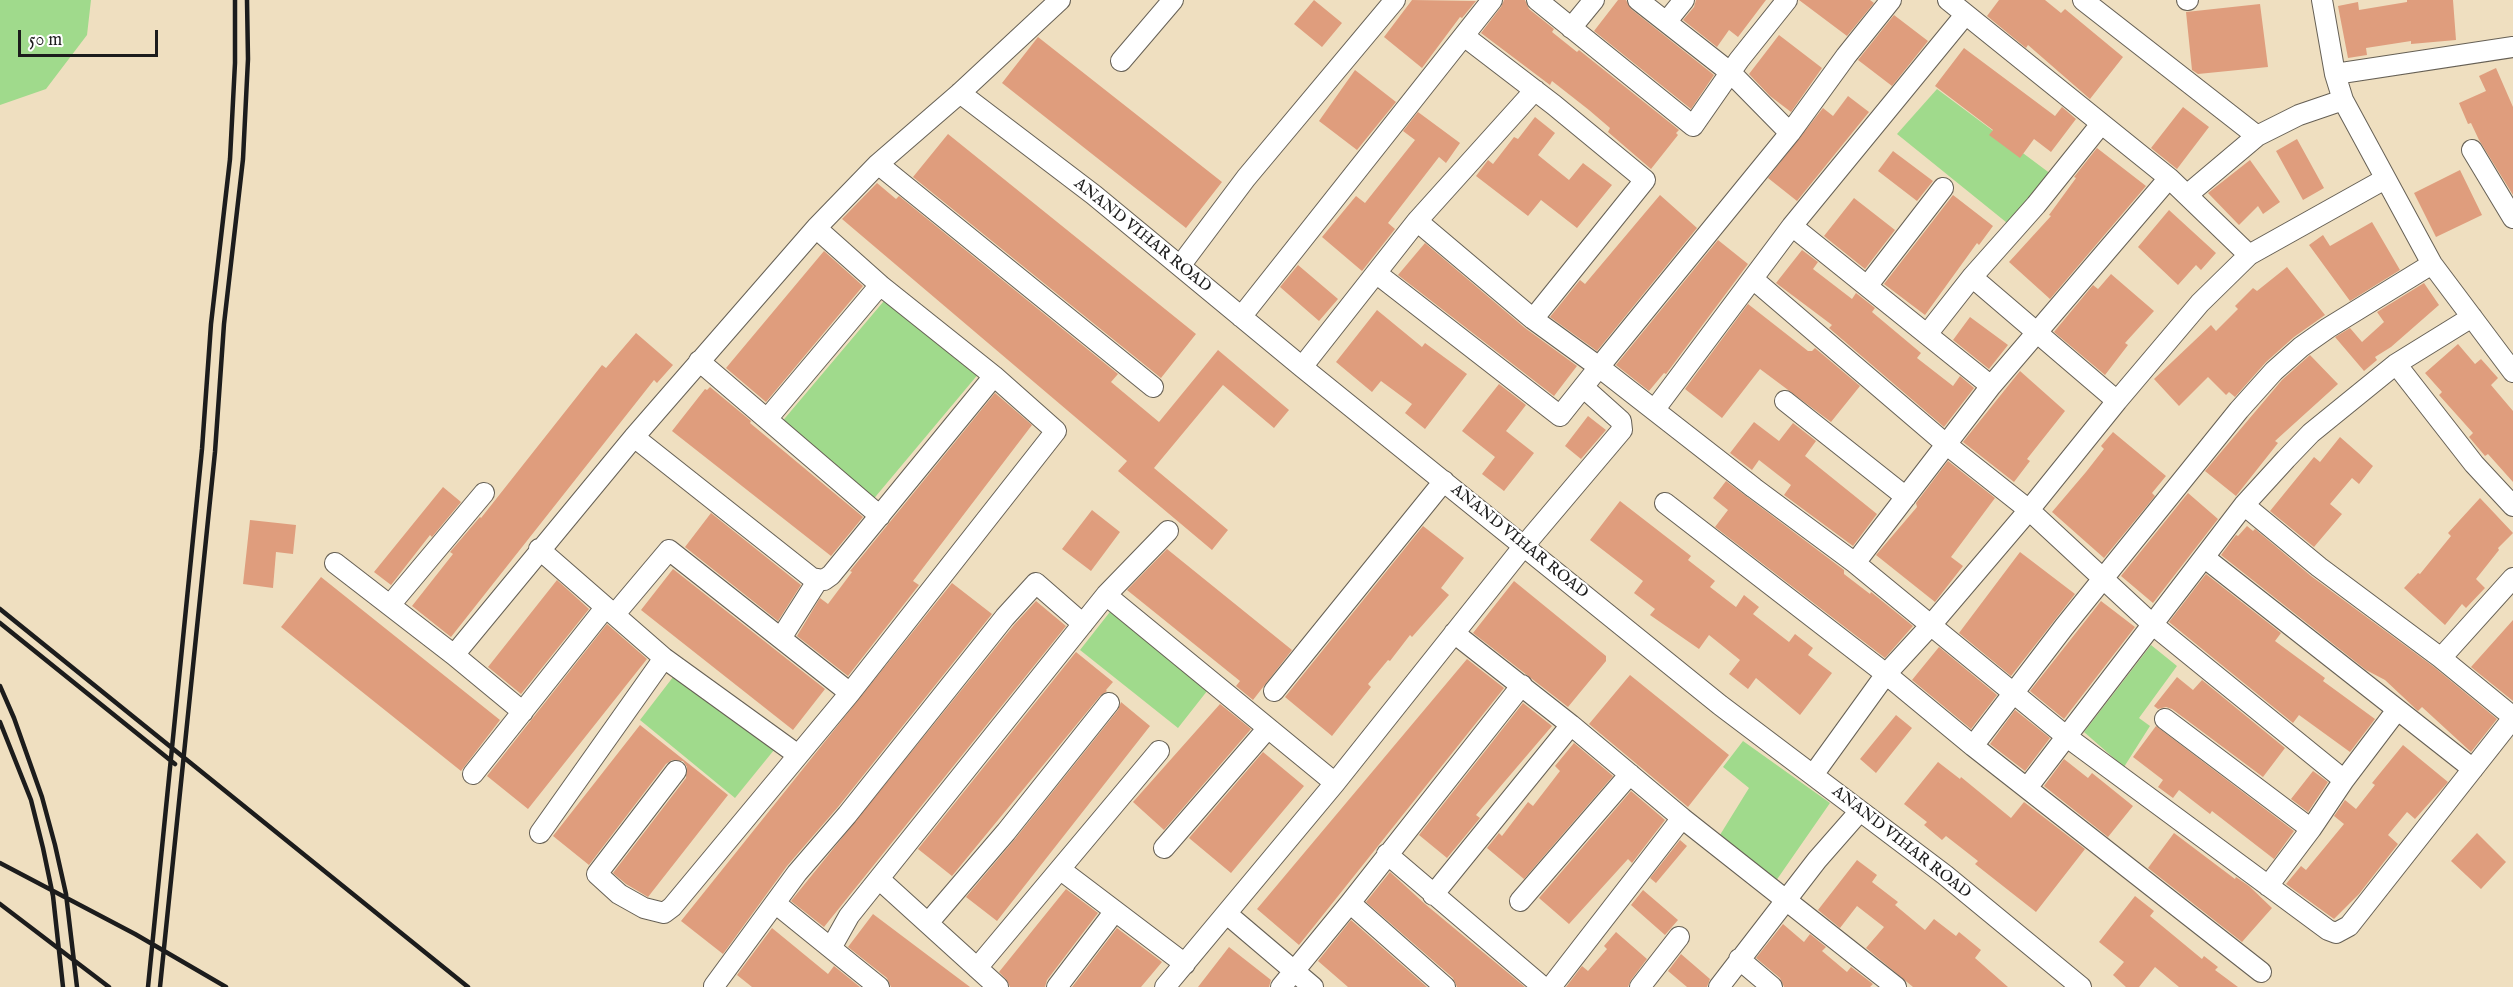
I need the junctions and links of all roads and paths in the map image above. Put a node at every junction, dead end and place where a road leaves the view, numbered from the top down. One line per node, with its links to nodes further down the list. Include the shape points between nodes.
1 (1060, 0): 23 (street)
2 (1173, 0): 19 (street)
3 (1395, 0): 40 (street, via 1246,178)
4 (1492, 0): 17 (street)
5 (1537, 0): 16 (street)
6 (1594, 0): 16 (street)
7 (1638, 0): 15 (street)
8 (1684, 0): 15 (street)
9 (1786, 0): 20 (street)
10 (1891, 0): 26 (street)
11 (1948, 0): 14 (street)
12 (2084, 0): 27 (street)
13 (2322, 0): 21 (street)
14 (1965, 15): 25 (street); 36 (street)
15 (1667, 21): 20 (street)
16 (1571, 28): 20 (street, via 1693,126)
17 (1464, 36): 22 (street); 46 (street)
18 (2513, 47): 21 (street)
19 (1121, 62)
20 (1731, 73): 26 (street)
21 (2336, 74): 24 (street)
22 (1535, 90): 35 (street); 48 (street, via 1645,180)
23 (960, 93): 29 (street); 40 (street, ANAND VIHAR ROAD)
24 (2343, 100): 27 (street, via 2299,115); 31 (street)
25 (2101, 124): 30 (street); 42 (street)
26 (1790, 133): 54 (street)
27 (2257, 136): 33 (street)
28 (2472, 150): 34 (street)
29 (878, 164): 37 (street); 58 (street)
30 (2169, 178): 33 (street); 49 (street)
31 (2385, 179): 38 (street); 39 (street)
32 (1943, 188): 45 (street)
33 (2187, 195): 38 (street)
34 (2513, 218)
35 (1417, 221): 41 (street); 48 (street)
36 (1792, 226): 43 (street); 45 (street)
37 (816, 228): 44 (street); 51 (street)
38 (2249, 255): 61 (street, via 2200,303)
39 (2432, 264): 47 (street); 81 (street, via 2328,328 2274,371)
40 (1180, 266): 46 (street, ANAND VIHAR ROAD)
41 (1376, 273): 53 (street); 59 (street, via 1560,416)
42 (1972, 277): 49 (street); 50 (street)
43 (1753, 279): 62 (street); 65 (street)
44 (880, 285): 56 (street); 63 (street)
45 (1868, 285): 50 (street)
46 (1241, 317): 53 (street, ANAND VIHAR ROAD)
47 (2472, 317): 52 (street); 55 (street)
48 (1533, 319): 54 (street)
49 (2036, 332): 57 (street); 61 (street)
50 (1928, 333): 57 (street)
51 (699, 361): 63 (street); 64 (street)
52 (2396, 364): 70 (street, via 2311,433); 71 (street, via 2474,464)
53 (1302, 367): 66 (street, ANAND VIHAR ROAD)
54 (1599, 367): 59 (street); 62 (street)
55 (2513, 372)
56 (994, 376): 73 (street); 98 (street, via 1056,431)
57 (1991, 386): 65 (street)
58 (1153, 387)
59 (1583, 387): 75 (street, via 1621,421 1622,430)
60 (1785, 400): 68 (street)
61 (2117, 401): 72 (street)
62 (1655, 409): 78 (street)
63 (767, 419): 73 (street)
64 (634, 437): 76 (street); 82 (street)
65 (1947, 445): 68 (street); 72 (street)
66 (1444, 481): 75 (street, ANAND VIHAR ROAD); 96 (street)
67 (484, 493): 84 (street)
68 (1906, 497): 78 (street)
69 (1665, 503): 94 (street)
70 (2244, 505): 77 (street); 93 (street)
71 (2513, 506)
72 (2029, 510): 81 (street); 88 (street)
73 (880, 516): 82 (street, via 831,575)
74 (1168, 531): 83 (street)
75 (1523, 547): 89 (street); 114 (street, ANAND VIHAR ROAD)
76 (539, 549): 85 (street); 91 (street)
77 (2205, 558): 87 (street); 100 (street)
78 (1856, 562): 88 (street)
79 (335, 563): 84 (street)
80 (2513, 578): 93 (street)
81 (2103, 579): 87 (street); 97 (street)
82 (818, 580): 90 (street)
83 (1106, 595): 86 (street); 105 (street)
84 (390, 606): 91 (street)
85 (610, 611): 90 (street, via 669,550); 92 (street); 101 (street)
86 (1083, 624): 125 (street); 130 (street, via 1036,583)
87 (2152, 624): 106 (street); 115 (street)
88 (1931, 625): 94 (street); 97 (street)
89 (1454, 633): 95 (street); 116 (street)
90 (781, 638): 98 (street)
91 (454, 655): 101 (street)
92 (664, 658): 109 (street); 121 (street)
93 (2441, 658): 102 (street)
94 (1886, 674): 107 (street); 114 (street)
95 (1522, 685): 104 (street); 123 (street)
96 (1274, 691)
97 (2013, 692): 106 (street); 107 (street)
98 (850, 693): 109 (street)
99 (1109, 703): 134 (street)
100 (2397, 710): 110 (street); 115 (street)
101 (523, 712): 112 (street)
102 (2513, 717): 110 (street)
103 (2165, 719): 120 (street)
104 (1571, 724): 113 (street); 127 (street)
105 (1268, 728): 116 (street); 122 (street)
106 (2067, 737): 117 (street); 126 (street)
107 (1973, 746): 117 (street)
108 (1159, 751): 124 (street)
109 (798, 755): 111 (street, via 664,913 628,899 597,874)
110 (2473, 770): 126 (street, via 2349,926 2336,933 2328,930)
111 (676, 771)
112 (473, 774)
113 (1630, 774): 119 (street); 129 (street)
114 (1813, 775): 118 (street, ANAND VIHAR ROAD)
115 (2344, 780): 120 (street)
116 (1335, 783): 133 (street)
117 (2027, 788): 141 (street)
118 (1860, 811): 128 (street); 156 (street, ANAND VIHAR ROAD)
119 (1682, 818): 128 (street); 151 (street)
120 (2312, 829): 126 (street)
121 (540, 833)
122 (1164, 848)
123 (1387, 854): 127 (street); 131 (street)
124 (1061, 870): 132 (street); 139 (street)
125 (879, 879): 134 (street); 136 (street, via 849,916)
126 (2268, 886)
127 (1433, 895): 150 (street)
128 (1784, 900): 137 (street); 155 (street)
129 (1520, 901)
130 (776, 903): 136 (street); 142 (street)
131 (1350, 903): 140 (street); 149 (street)
132 (1115, 911): 138 (street); 145 (street)
133 (1227, 914): 138 (street); 140 (street)
134 (928, 923): 139 (street)
135 (1679, 937): 152 (street)
136 (831, 948): 143 (street)
137 (1739, 959): 153 (street); 154 (street)
138 (1185, 964): 146 (street)
139 (977, 968): 144 (street)
140 (1294, 970): 147 (street); 148 (street)
141 (2261, 972)
142 (714, 986)
143 (879, 987)
144 (998, 987)
145 (1057, 987)
146 (1165, 987)
147 (1281, 987)
148 (1313, 987)
149 (1446, 987)
150 (1543, 987)
151 (1551, 987)
152 (1640, 987)
153 (1719, 987)
154 (1772, 987)
155 (1896, 987)
156 (2081, 987)

